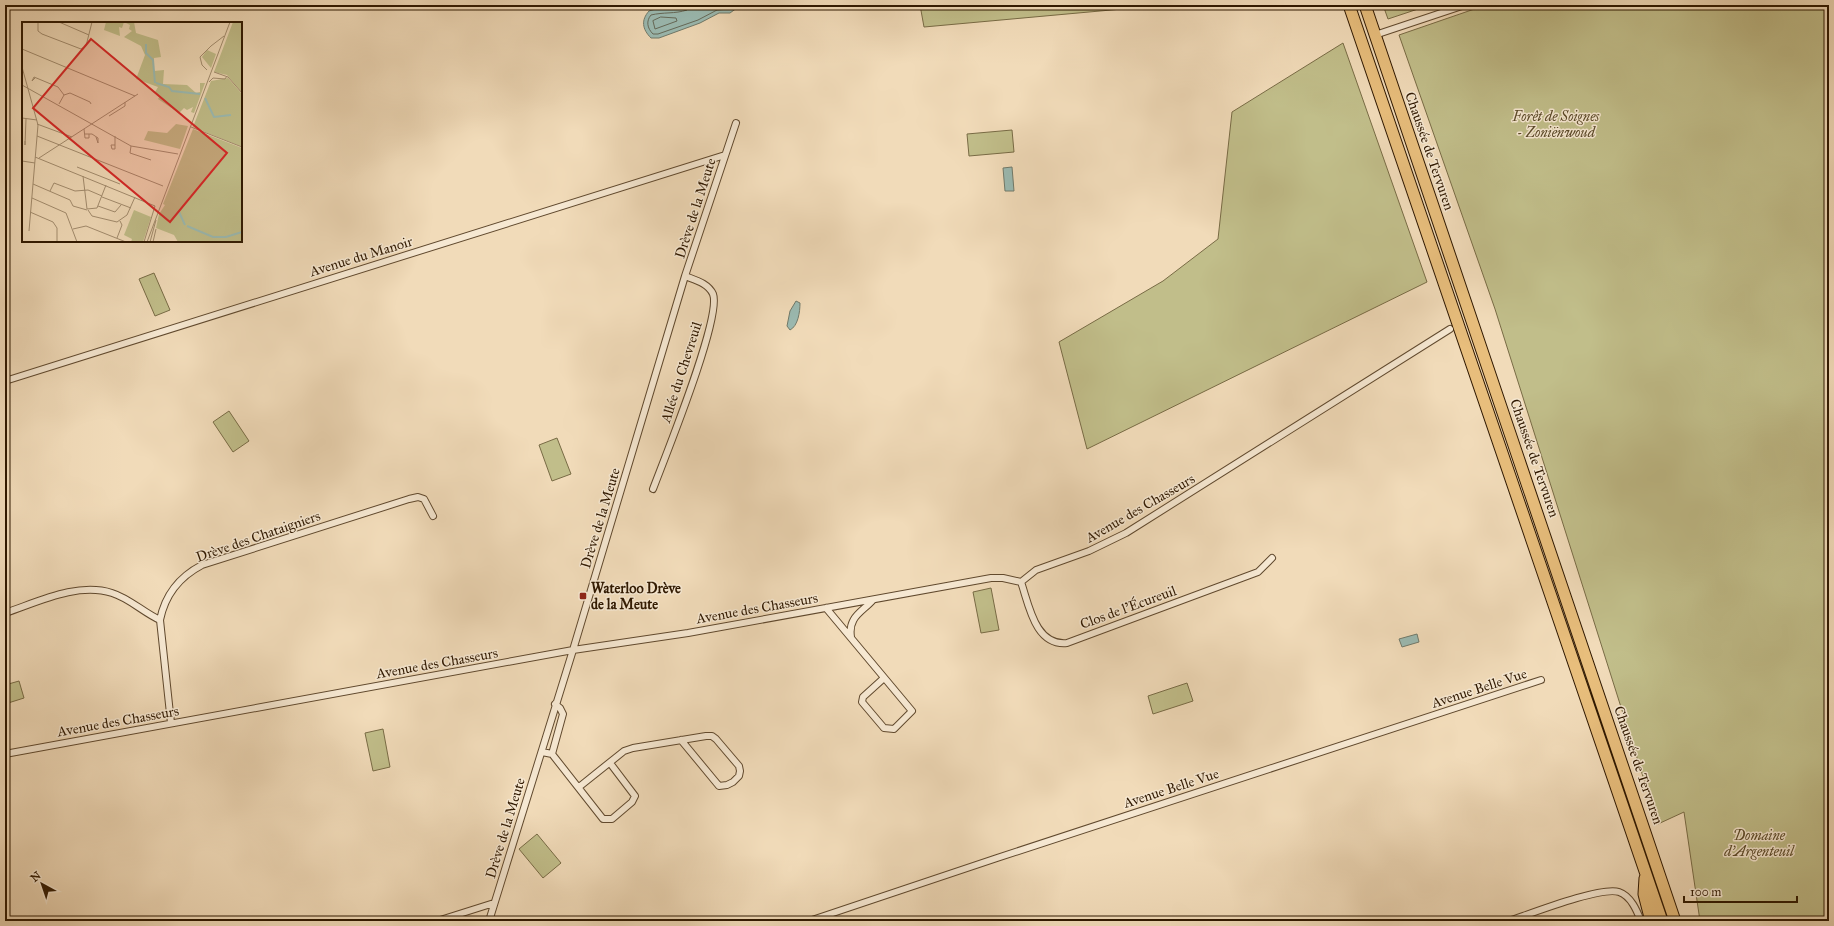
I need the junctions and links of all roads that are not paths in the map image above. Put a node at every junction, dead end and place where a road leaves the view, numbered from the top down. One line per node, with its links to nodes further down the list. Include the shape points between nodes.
1 (1349, 5): 30 (highway, Chaussée de Tervuren)
2 (1365, 5): 4 (highway, Chaussée de Tervuren)
3 (1465, 5): 4 (street)
4 (1375, 35): 39 (highway, Chaussée de Tervuren)
5 (736, 123): 6 (street, Drève de la Meute)
6 (725, 155): 7 (street, Drève de la Meute); 9 (street, Avenue du Manoir)
7 (685, 276): 10 (street, Allée du Chevreuil, via 706,285 715,302 708,338); 19 (street, Drève de la Meute)
8 (1450, 329): 13 (street, Avenue des Chasseurs, via 1126,533 1089,551 1036,570)
9 (5, 381)
10 (653, 489)
11 (433, 516): 17 (street, Drève des Chataigniers, via 424,499 418,497 202,565 179,581 166,601)
12 (1272, 558): 13 (street, Clos de l'Écureuil, via 1258,572 1059,644 1042,635 1036,627)
13 (1021, 582): 14 (street, Avenue des Chasseurs, via 991,578)
14 (873, 600): 15 (street, Avenue des Chasseurs); 18 (street, via 852,619)
15 (826, 608): 18 (street); 19 (street, Avenue des Chasseurs, via 688,633)
16 (5, 613): 17 (street, via 60,595 96,590 113,593)
17 (160, 620): 23 (street, Drève des Chataigniers)
18 (851, 637): 20 (street)
19 (573, 650): 22 (street, Drève de la Meute); 23 (street, Avenue des Chasseurs)
20 (884, 678): 20 (street, via 912,711 894,729 884,728 862,702 863,697)
21 (1541, 680): 34 (street, Avenue Belle Vue)
22 (555, 704): 25 (street, Drève de la Meute); 27 (street, via 564,714)
23 (171, 723): 26 (street, Avenue des Chasseurs)
24 (680, 740): 24 (street, via 712,736 721,743 739,766 739,776 727,786 719,786); 28 (street, via 633,748 624,751)
25 (542, 752): 27 (street); 31 (street, Drève de la Meute)
26 (5, 754)
27 (552, 754): 29 (street)
28 (610, 763): 29 (street); 29 (street, via 635,796 612,820 603,819)
29 (579, 787)
30 (1646, 874): 37 (highway, via 1644,894); 38 (highway, Chaussée de Tervuren)
31 (494, 903): 32 (street); 33 (street, Drève de la Meute)
32 (437, 921)
33 (489, 921)
34 (809, 921)
35 (1509, 921): 36 (street, via 1590,895 1612,891 1620,892 1635,908)
36 (1640, 921)
37 (1651, 921)
38 (1662, 921)
39 (1675, 921)

